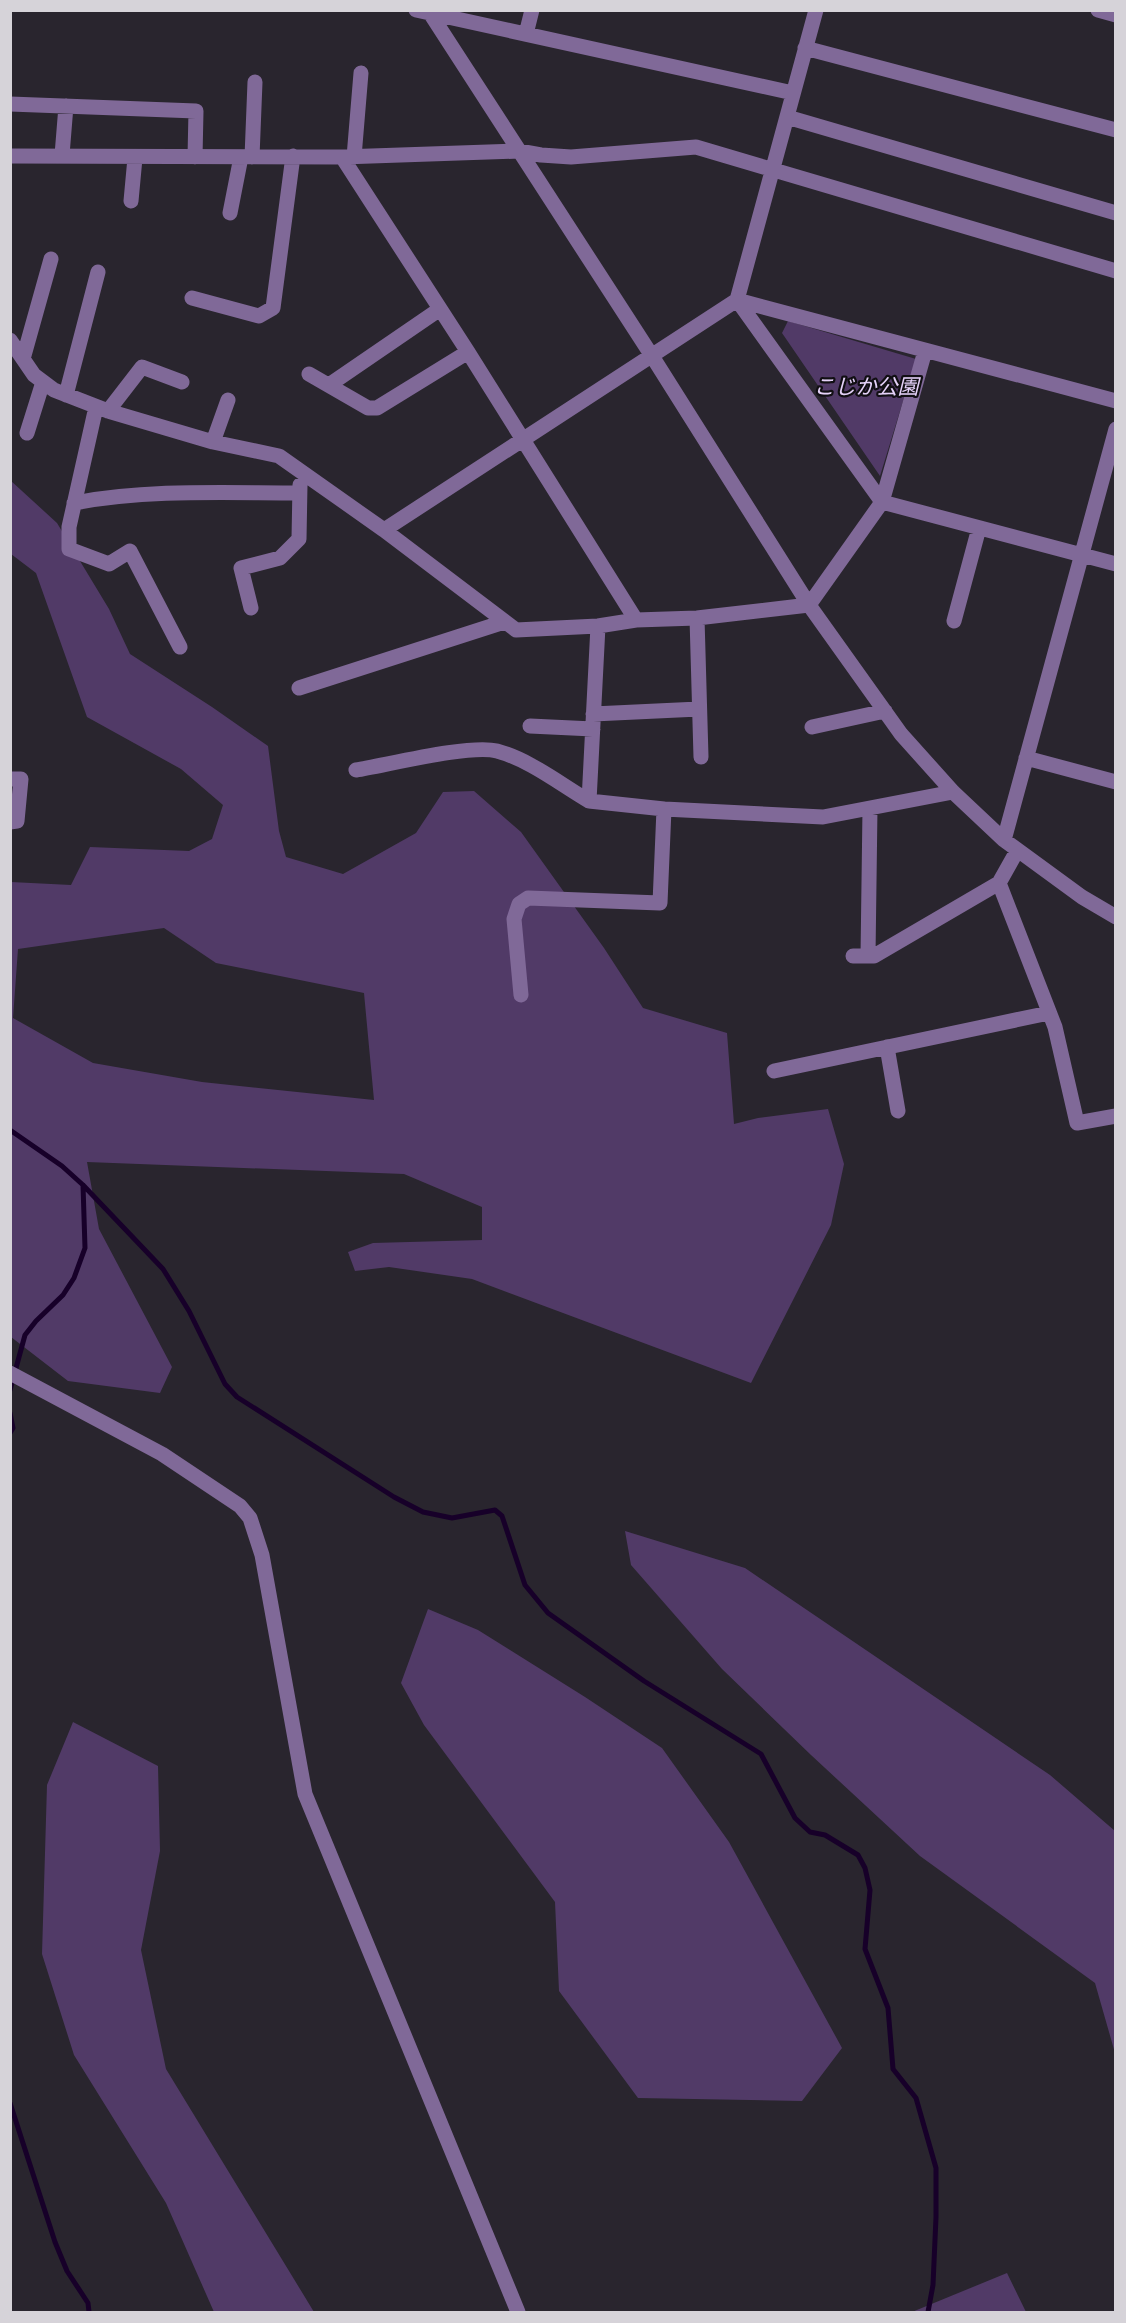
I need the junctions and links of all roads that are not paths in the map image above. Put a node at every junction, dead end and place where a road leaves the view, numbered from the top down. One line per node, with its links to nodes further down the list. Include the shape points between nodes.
1 (416, 10): 5 (street)
2 (531, 10): 7 (street)
3 (816, 10): 8 (street)
4 (1098, 10): 6 (street)
5 (430, 12): 7 (street); 16 (street)
6 (1116, 15)
7 (526, 34): 11 (street)
8 (806, 48): 11 (street); 15 (street)
9 (361, 73): 22 (street)
10 (255, 82): 21 (street)
11 (793, 93): 14 (street)
12 (10, 104): 13 (street)
13 (66, 106): 17 (street); 20 (street, via 196,111)
14 (787, 117): 24 (street); 27 (street)
15 (1116, 130)
16 (519, 150): 22 (street); 24 (street, via 571,157 696,147); 37 (street)
17 (62, 155): 18 (street); 23 (street)
18 (10, 156)
19 (293, 156): 21 (street); 22 (street); 31 (street, via 273,309 259,316)
20 (195, 157): 21 (street); 23 (street)
21 (246, 157): 26 (street)
22 (348, 157): 33 (street)
23 (135, 158): 25 (street)
24 (772, 170): 29 (street); 32 (street)
25 (131, 201)
26 (230, 213)
27 (1116, 213)
28 (51, 259): 38 (street)
29 (1116, 271)
30 (98, 272): 43 (street)
31 (192, 298)
32 (737, 300): 35 (street); 37 (street); 53 (street)
33 (440, 309): 36 (street); 42 (street)
34 (10, 340): 38 (street)
35 (925, 351): 45 (street); 53 (street)
36 (468, 352): 42 (street, via 377,408 368,408); 49 (street)
37 (652, 356): 49 (street); 59 (street)
38 (23, 359): 40 (street)
39 (309, 374): 42 (street)
40 (43, 382): 43 (street); 48 (street)
41 (182, 382): 46 (street, via 141,367)
42 (329, 385)
43 (66, 395): 46 (street)
44 (228, 400): 50 (street)
45 (1116, 401)
46 (102, 409): 50 (street); 54 (street)
47 (1116, 429): 57 (street)
48 (27, 433)
49 (524, 440): 56 (street); 62 (street)
50 (213, 442): 51 (street, via 279,456)
51 (300, 470): 52 (street); 56 (street)
52 (299, 493): 54 (street, via 174,493); 60 (street, via 299,539 280,558 242,568)
53 (882, 502): 55 (street); 59 (street)
54 (74, 503): 66 (street, via 69,549 109,564 130,551)
55 (979, 528): 57 (street); 63 (street)
56 (384, 530): 64 (street)
57 (1081, 555): 58 (street); 74 (street)
58 (1116, 564)
59 (809, 605): 61 (street); 69 (street)
60 (251, 608)
61 (697, 618): 62 (street); 68 (street)
62 (636, 620): 65 (street)
63 (954, 621)
64 (504, 622): 65 (street, via 516,630); 67 (street)
65 (598, 626): 70 (street)
66 (180, 647)
67 (299, 688)
68 (699, 709): 70 (street); 73 (street)
69 (885, 711): 72 (street); 78 (street)
70 (593, 721): 71 (street); 79 (street)
71 (530, 726)
72 (812, 727)
73 (701, 757)
74 (1026, 758): 77 (street); 83 (street)
75 (356, 770): 79 (street, via 464,751 495,750 518,759)
76 (10, 779): 82 (street, via 21,779 17,821)
77 (1116, 782)
78 (953, 792): 80 (street); 83 (street)
79 (589, 801): 81 (street)
80 (870, 808): 81 (street, via 823,817); 85 (street, via 861,956 874,956)
81 (664, 809): 87 (street, via 660,903 528,898 519,904 514,919)
82 (10, 822)
83 (1004, 840): 84 (street)
84 (1017, 851): 85 (street); 86 (street)
85 (999, 883): 88 (street)
86 (1116, 917)
87 (521, 995)
88 (1049, 1012): 89 (street); 92 (street, via 1077,1123)
89 (887, 1047): 90 (street); 91 (street)
90 (774, 1071)
91 (898, 1111)
92 (1116, 1116)
93 (10, 1373): 94 (street, via 162,1454 240,1506 250,1518 262,1555 305,1794)
94 (518, 2313)

